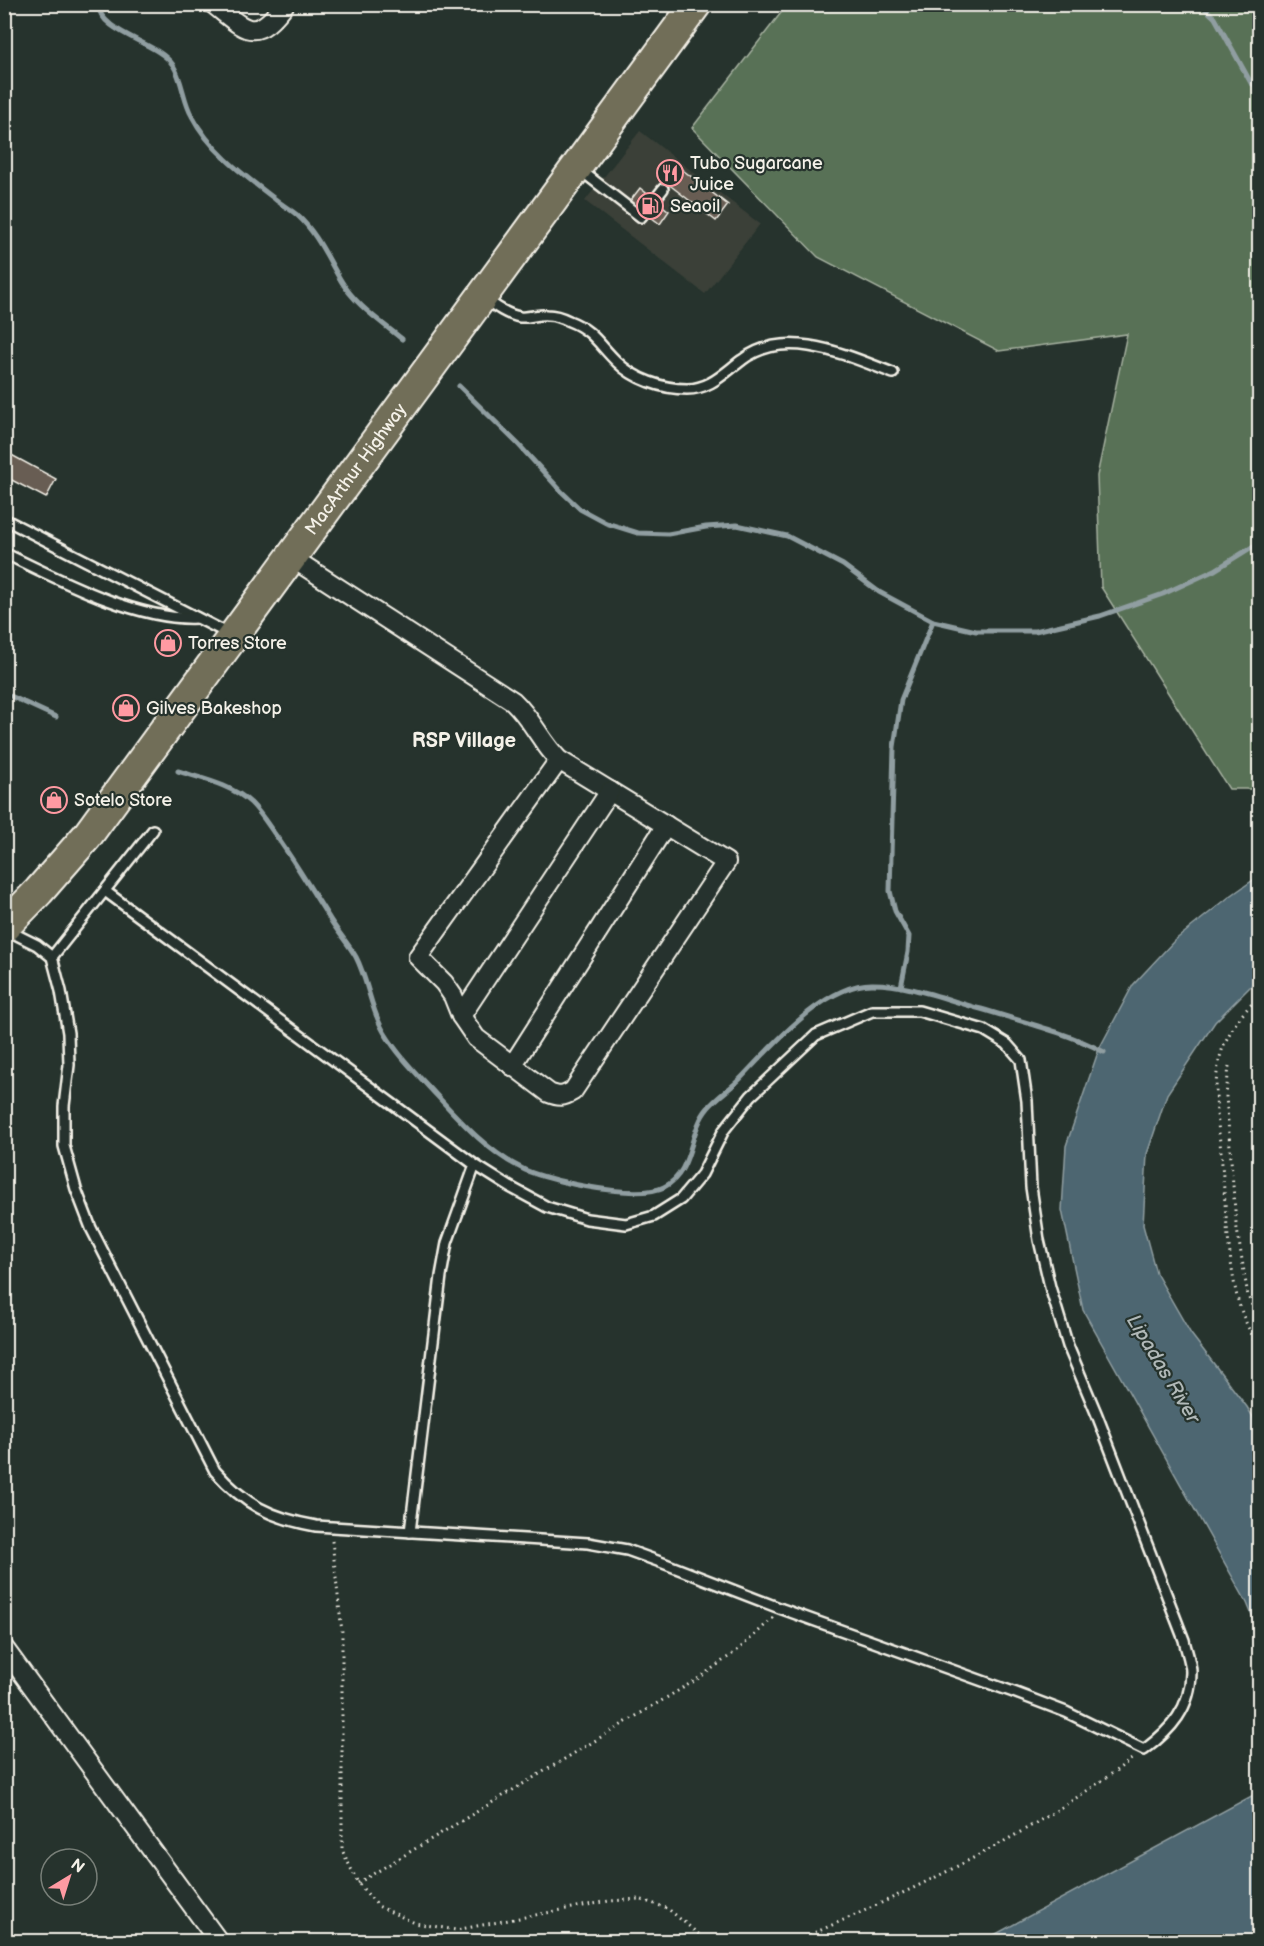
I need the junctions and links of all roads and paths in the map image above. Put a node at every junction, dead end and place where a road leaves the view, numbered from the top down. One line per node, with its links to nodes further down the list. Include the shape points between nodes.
1 (213, 4): 2 (street, via 239,26 256,31 274,19)
2 (285, 4)
3 (696, 4): 4 (highway, MacArthur Highway)
4 (577, 168): 5 (lane, via 641,217); 6 (highway, MacArthur Highway)
5 (663, 189)
6 (482, 297): 7 (lane, via 513,315 547,315 572,321 591,333 628,371 663,386 688,389 708,385 766,347 787,344 821,348); 10 (highway, MacArthur Highway)
7 (893, 373)
8 (4, 519): 11 (lane)
9 (4, 554): 11 (lane, via 103,598 175,618)
10 (292, 558): 12 (highway, MacArthur Highway); 13 (street, via 513,701)
11 (198, 618): 12 (lane)
12 (234, 636): 18 (highway, MacArthur Highway, via 87,836)
13 (559, 760): 14 (street); 21 (street, via 418,957 444,983)
14 (610, 791): 15 (street); 21 (street)
15 (666, 825): 22 (street); 22 (street, via 726,862 573,1091 558,1097)
16 (153, 830): 17 (lane)
17 (105, 891): 19 (lane); 24 (lane)
18 (4, 928): 19 (lane, via 38,945)
19 (52, 957): 27 (lane, via 68,1033 64,1146 91,1228 215,1470 248,1503 294,1522)
20 (1260, 996): 26 (path, via 1229,1033 1220,1056 1216,1087 1236,1293)
21 (461, 1016): 22 (street, via 476,1038)
22 (512, 1066)
23 (1229, 1066): 25 (path, via 1226,1096 1236,1223 1248,1296)
24 (475, 1165): 28 (lane, via 447,1243); 31 (lane, via 547,1207 587,1219 626,1224 654,1216 681,1199 702,1174 724,1130 751,1096 816,1035 872,1011 919,1011 984,1030 1007,1044 1021,1060 1027,1101 1030,1187 1050,1287 1068,1346 1184,1640 1191,1670 1189,1693 1178,1717 1165,1734)
25 (1260, 1325)
26 (1260, 1352)
27 (330, 1527): 28 (lane); 32 (path, via 342,1632 342,1850)
28 (410, 1532): 29 (lane, via 588,1543 627,1550)
29 (782, 1609): 31 (lane, via 1066,1712); 32 (path, via 738,1650 696,1680)
30 (4, 1648): 33 (street)
31 (1144, 1750): 35 (path, via 1058,1810 994,1847)
32 (358, 1883): 34 (path, via 378,1906 415,1923 456,1930 609,1901 639,1899 667,1908)
33 (219, 1941)
34 (708, 1941)
35 (793, 1941)

